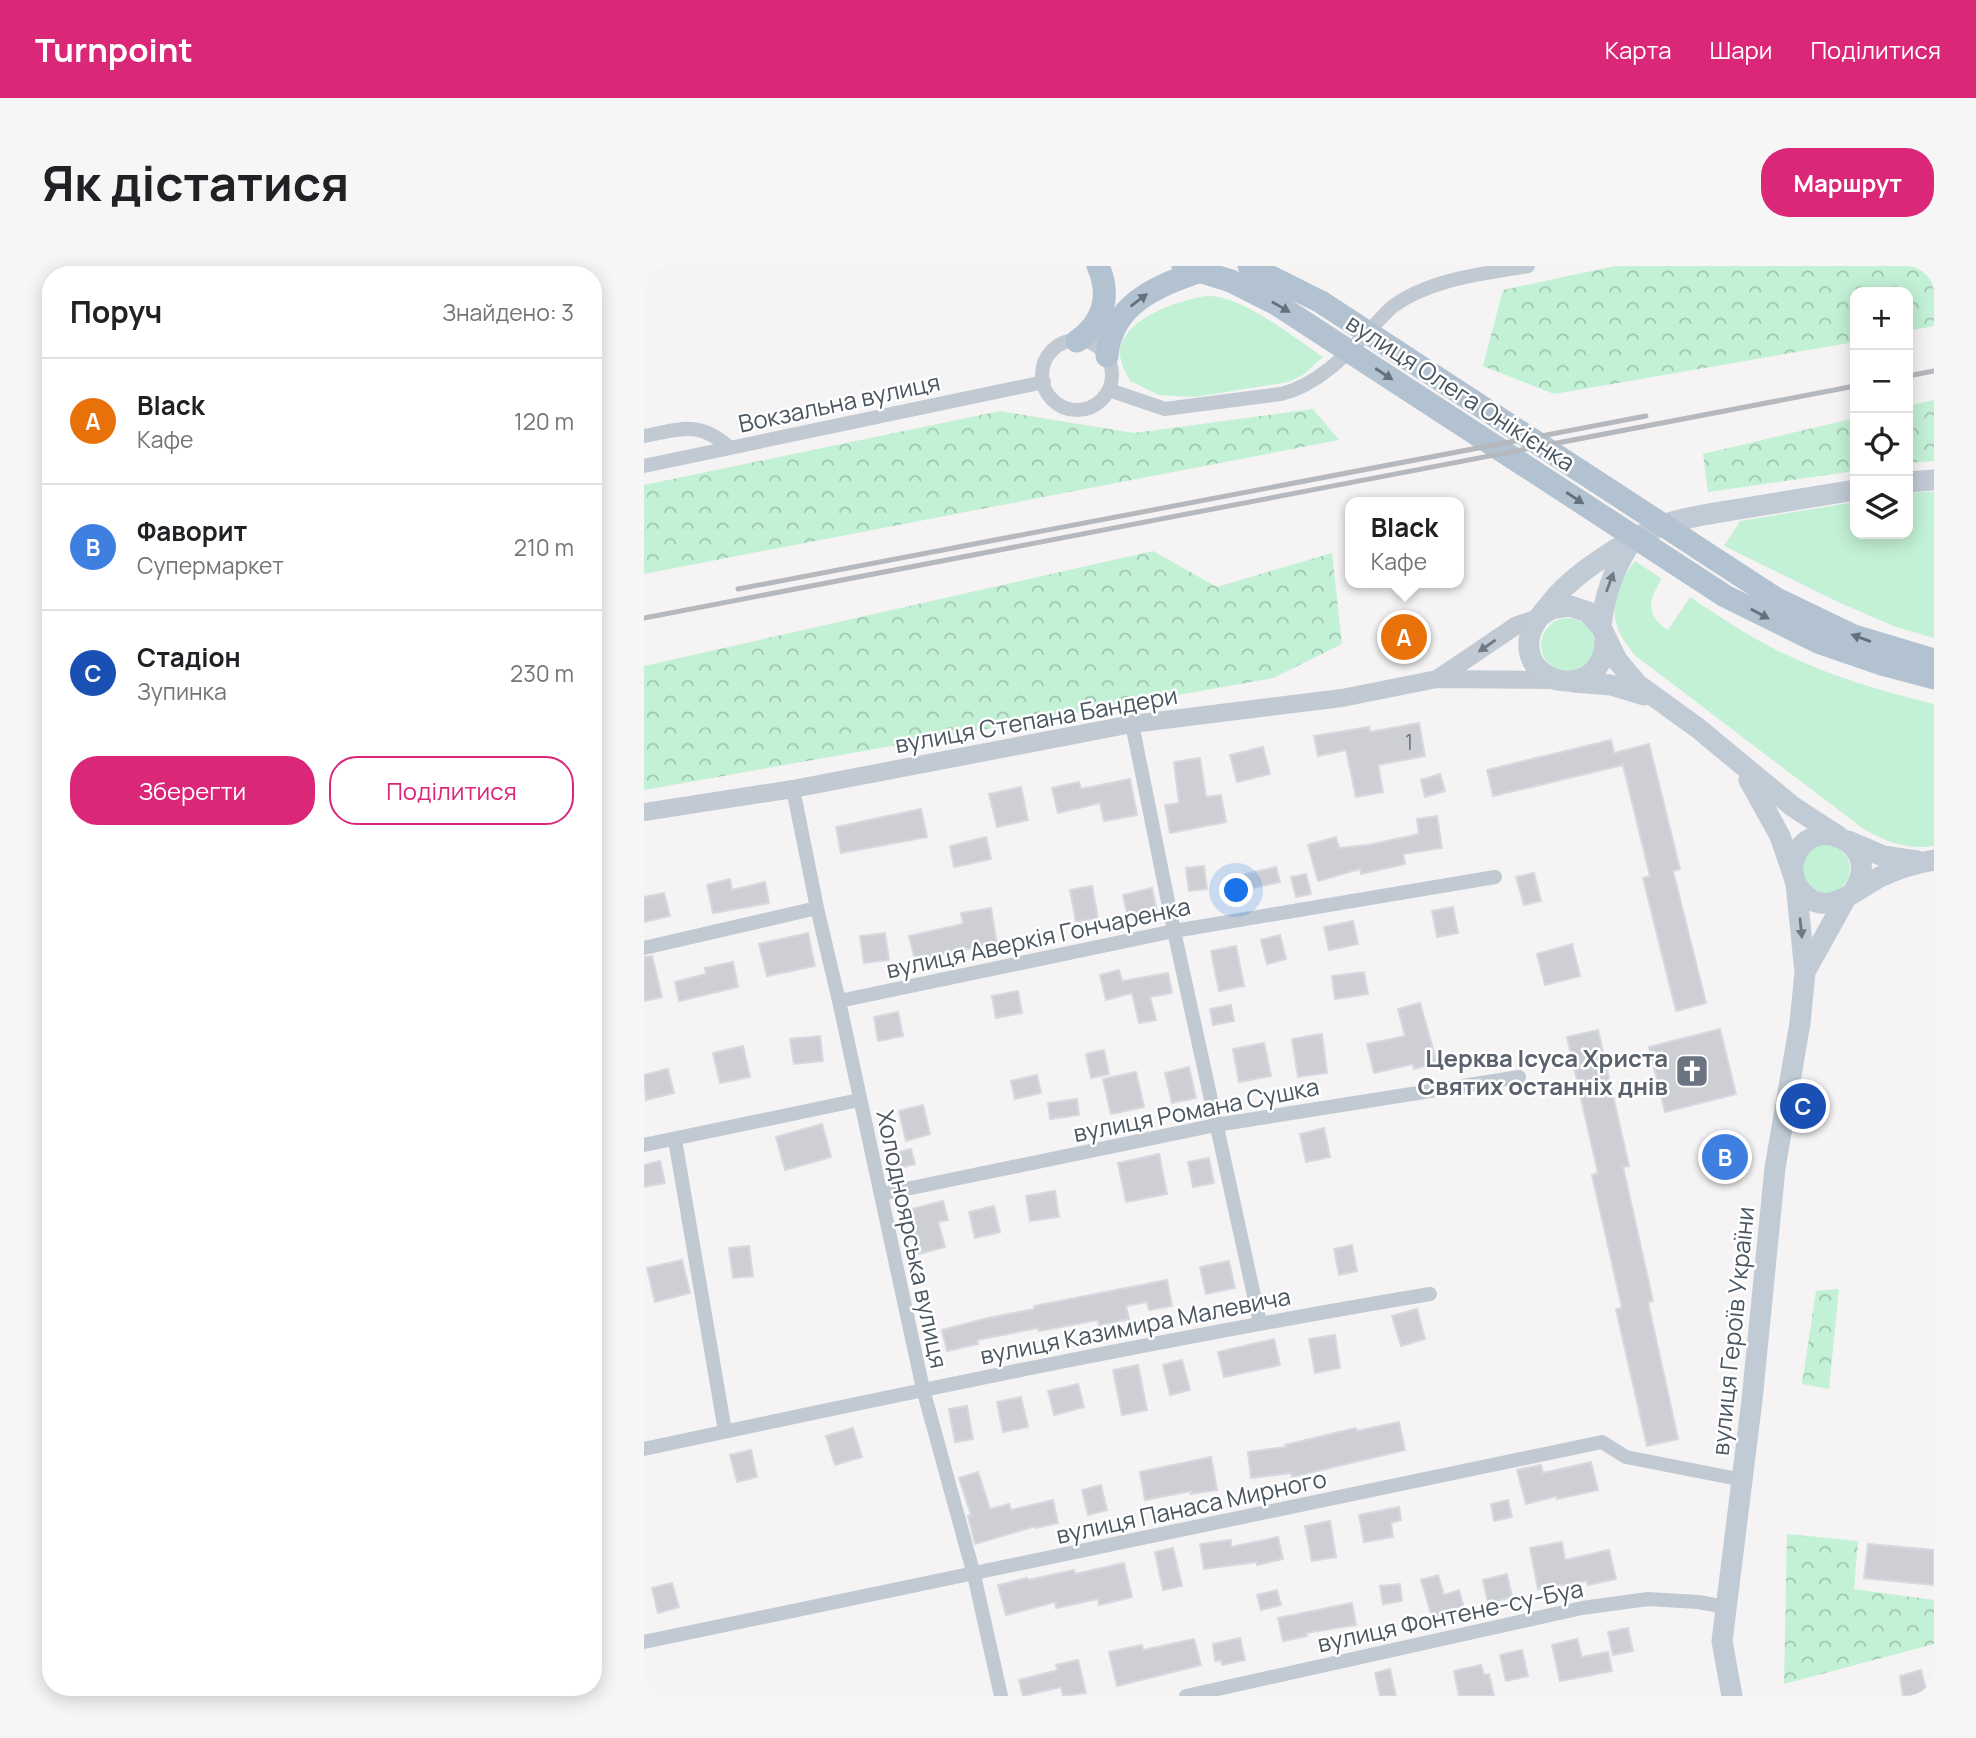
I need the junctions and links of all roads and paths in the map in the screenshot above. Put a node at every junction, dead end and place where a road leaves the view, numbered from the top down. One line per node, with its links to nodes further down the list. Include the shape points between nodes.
1 (1098, 266): 5 (main road, via 1105,287 1104,304 1093,328)
2 (1249, 266): 18 (main road, вулиця Олега Онікієнка, one-way to 2, via 1819,621 1753,585 1321,302)
3 (1528, 266): 8 (street, via 1466,278 1404,300 1325,372 1299,389 1165,409)
4 (1192, 268): 6 (main road, one-way to 4, via 1114,326 1134,303); 18 (main road, вулиця Олега Онікієнка, one-way to 18, via 1231,281 1307,323 1701,581 1773,621 1865,659)
5 (1077, 341): 6 (street, via 1094,345); 7 (street, via 1052,351 1044,366)
6 (1107, 356): 8 (street, via 1112,373)
7 (1044, 383): 8 (street, via 1055,402 1076,410 1098,404); 10 (street, Вокзальна вулиця)
8 (1109, 390)
9 (644, 436): 10 (street, via 686,427 701,429)
10 (730, 448): 11 (street, Вокзальна вулиця)
11 (644, 466)
12 (1934, 480): 13 (main road)
13 (1913, 482)
14 (1850, 491): 15 (main road, via 1696,516 1660,526)
15 (1631, 542): 16 (main road, via 1579,575); 17 (main road, one-way to 15, via 1608,586)
16 (1541, 616): 17 (main road, via 1561,606 1580,608); 19 (street, вулиця Степана Бандери, one-way to 19, via 1517,625); 20 (main road, via 1530,634 1530,653 1539,670)
17 (1603, 633): 20 (main road, via 1603,656 1594,671 1580,680); 21 (main road, via 1629,676)
18 (1933, 668)
19 (1437, 680): 20 (street, вулиця Степана Бандери); 22 (street, вулиця Степана Бандери, via 1342,698)
20 (1563, 681): 21 (main road, via 1620,687)
21 (1659, 701): 23 (main road)
22 (1132, 724): 24 (street, вулиця Степана Бандери); 32 (street)
23 (1733, 758): 26 (main road, via 1792,806); 29 (main road, via 1776,826)
24 (793, 789): 25 (street, вулиця Степана Бандери); 31 (street, Холодноярська вулиця)
25 (644, 812)
26 (1842, 838): 27 (main road, via 1883,856); 29 (main road, via 1820,835 1804,843 1794,858); 30 (main road, via 1857,852 1862,869)
27 (1930, 860): 30 (main road, via 1881,877)
28 (1494, 877): 32 (street, вулиця Аверкія Гончаренка)
29 (1795, 880): 30 (main road, via 1818,902 1837,902); 34 (main road, вулиця Героїв України, one-way to 34)
30 (1849, 895): 34 (main road, вулиця Героїв України)
31 (817, 908): 33 (street); 35 (street, Холодноярська вулиця)
32 (1174, 931): 35 (street, вулиця Аверкія Гончаренка); 38 (street)
33 (644, 948)
34 (1805, 972): 47 (main road, вулиця Героїв України, via 1775,1168)
35 (839, 1001): 37 (street, Холодноярська вулиця)
36 (1519, 1077): 38 (street, вулиця Романа Сушка)
37 (859, 1100): 39 (street); 41 (street, Холодноярська вулиця)
38 (1216, 1125): 41 (street, вулиця Романа Сушка); 43 (street)
39 (675, 1140): 40 (street); 45 (street)
40 (644, 1144)
41 (882, 1194): 44 (street, Холодноярська вулиця)
42 (1430, 1294): 43 (street, вулиця Казимира Малевича)
43 (1260, 1323): 44 (street, вулиця Казимира Малевича)
44 (923, 1389): 45 (street, вулиця Казимира Малевича); 48 (street, Холодноярська вулиця)
45 (725, 1432): 46 (street, вулиця Казимира Малевича)
46 (644, 1449)
47 (1743, 1480): 48 (street, вулиця Панаса Мирного, via 1626,1457 1602,1442); 49 (main road, вулиця Героїв України)
48 (974, 1575): 50 (street, вулиця Панаса Мирного); 51 (street, Холодноярська вулиця)
49 (1726, 1607): 52 (street, вулиця Фонтене-су-Буа, via 1648,1598 1583,1608); 53 (main road, вулиця Героїв України, via 1722,1641)
50 (644, 1642)
51 (1001, 1696)
52 (1186, 1696)
53 (1732, 1696)

